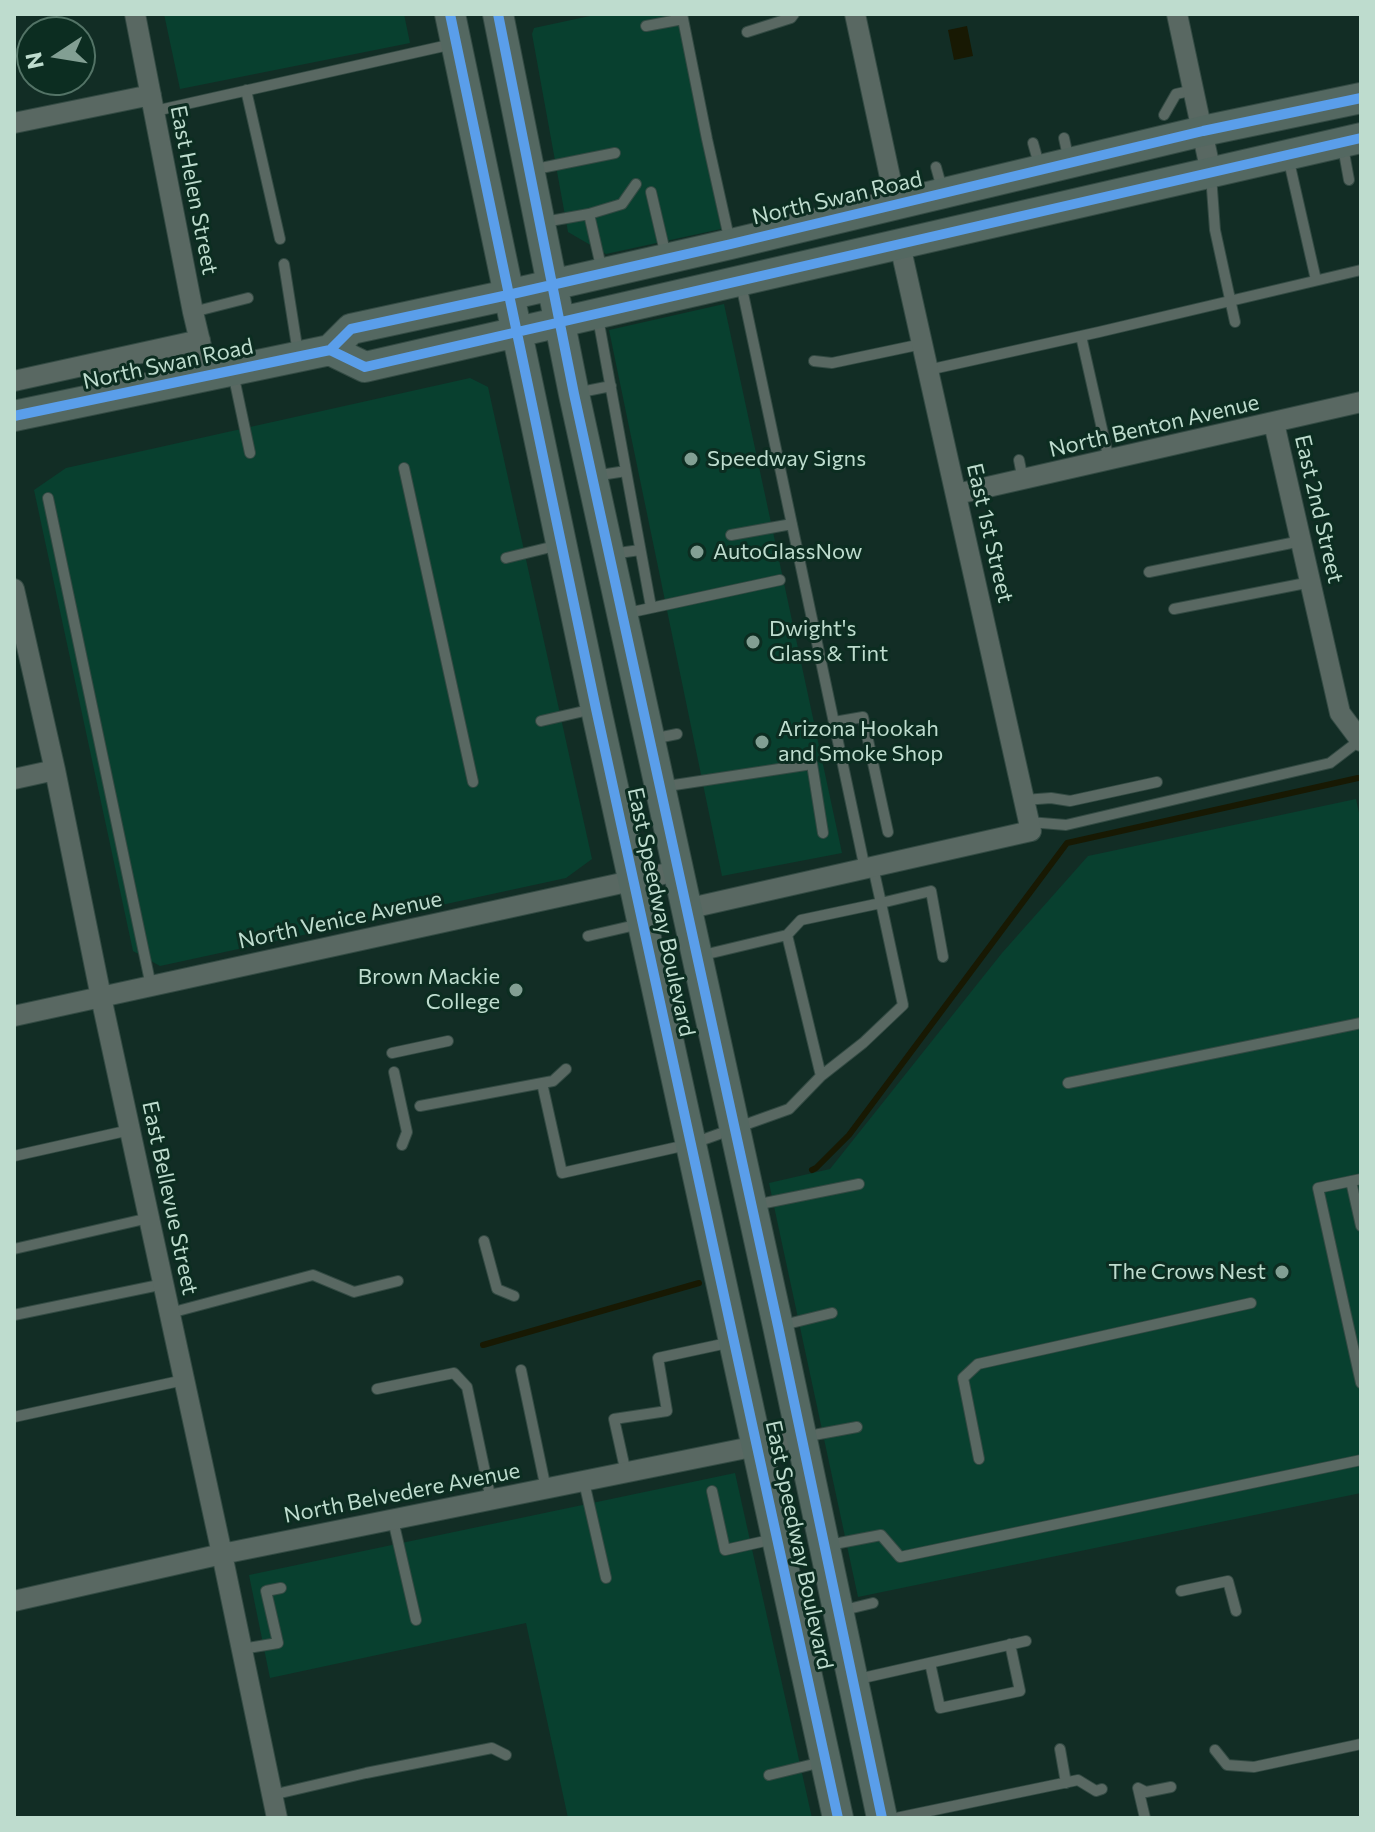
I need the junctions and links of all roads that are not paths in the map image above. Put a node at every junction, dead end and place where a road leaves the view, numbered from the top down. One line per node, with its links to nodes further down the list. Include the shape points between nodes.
1 (135, 14): 14 (street, East Helen Street)
2 (450, 14): 10 (main road, East Speedway Boulevard)
3 (498, 14): 21 (main road, East Speedway Boulevard)
4 (794, 14): 9 (lane)
5 (855, 14): 26 (street)
6 (1177, 14): 12 (street)
7 (683, 16): 8 (lane); 30 (lane)
8 (646, 26)
9 (747, 32)
10 (456, 44): 11 (lane); 39 (main road, East Speedway Boulevard)
11 (246, 90): 14 (lane); 29 (lane)
12 (1194, 90): 15 (lane, via 1176,94); 17 (street)
13 (1361, 98): 17 (main road, North Swan Road)
14 (153, 103): 16 (street); 42 (street, East Helen Street)
15 (1164, 115)
16 (14, 123)
17 (1203, 131): 22 (street); 26 (main road, North Swan Road, via 1052,153 940,180)
18 (1351, 140): 20 (main road); 23 (lane)
19 (615, 153): 21 (lane)
20 (1288, 155): 22 (main road); 36 (lane)
21 (529, 171): 28 (main road, East Speedway Boulevard)
22 (1211, 173): 31 (main road); 41 (lane, via 1215,230)
23 (1349, 180)
24 (636, 184): 27 (lane, via 622,204)
25 (651, 192): 32 (lane)
26 (896, 205): 30 (main road, North Swan Road)
27 (589, 214): 28 (lane); 35 (lane)
28 (540, 223): 38 (main road, East Speedway Boulevard)
29 (280, 239)
30 (731, 244): 32 (main road, North Swan Road)
31 (900, 245): 37 (main road); 49 (street, East 1st Street)
32 (667, 258): 35 (main road, North Swan Road)
33 (284, 264): 51 (lane)
34 (1361, 270): 36 (lane)
35 (603, 273): 38 (main road, North Swan Road)
36 (1316, 280): 41 (lane)
37 (740, 282): 43 (main road); 68 (lane)
38 (551, 285): 39 (main road, North Swan Road); 45 (main road, East Speedway Boulevard)
39 (508, 295): 46 (main road, East Speedway Boulevard); 50 (main road, North Swan Road, via 351,329)
40 (248, 298): 42 (lane)
41 (1230, 300): 44 (lane); 47 (lane)
42 (193, 312): 48 (street, East Helen Street)
43 (597, 315): 45 (main road); 56 (lane)
44 (1235, 322)
45 (559, 324): 46 (main road); 57 (main road, East Speedway Boulevard)
46 (516, 333): 50 (main road, via 365,367); 71 (main road, East Speedway Boulevard)
47 (1081, 336): 53 (lane); 62 (lane)
48 (200, 340): 54 (street, East Helen Street); 55 (street, North Swan Road)
49 (922, 343): 52 (lane, via 832,363); 53 (street, East 1st Street)
50 (330, 350): 51 (main road, North Swan Road)
51 (298, 357): 54 (main road, North Swan Road)
52 (814, 361)
53 (928, 370): 66 (street, East 1st Street)
54 (220, 372): 59 (main road, North Swan Road); 61 (lane)
55 (14, 381)
56 (611, 386): 57 (lane); 64 (lane)
57 (574, 394): 65 (main road, East Speedway Boulevard)
58 (1361, 402): 60 (street, North Benton Avenue)
59 (14, 416)
60 (1274, 423): 62 (street, North Benton Avenue); 70 (street, East 2nd Street)
61 (250, 453)
62 (1109, 460): 66 (street, North Benton Avenue, via 1021,470)
63 (404, 468): 90 (lane)
64 (626, 471): 65 (lane); 72 (lane)
65 (592, 477): 73 (main road, East Speedway Boulevard)
66 (957, 494): 93 (street, East 1st Street)
67 (48, 498): 107 (lane)
68 (792, 524): 69 (lane); 86 (lane)
69 (731, 535)
70 (1301, 541): 75 (lane); 77 (street, East 2nd Street)
71 (561, 545): 74 (lane); 83 (main road, East Speedway Boulevard)
72 (640, 550): 73 (lane); 79 (lane)
73 (609, 554): 81 (main road, East Speedway Boulevard)
74 (506, 558)
75 (1149, 572)
76 (780, 580): 79 (lane)
77 (1311, 582): 80 (lane); 84 (street, East 2nd Street)
78 (14, 589): 88 (street, East Bellevue Street)
79 (651, 607): 81 (lane)
80 (1174, 609)
81 (621, 614): 92 (main road, East Speedway Boulevard, via 663,737)
82 (1361, 708): 84 (street)
83 (596, 709): 85 (lane); 99 (main road, East Speedway Boulevard)
84 (1340, 713): 87 (street, East 2nd Street)
85 (541, 721)
86 (834, 722): 95 (lane, via 863,717); 97 (lane)
87 (1361, 740): 94 (lane, via 1330,763 1066,825)
88 (55, 770): 89 (street); 108 (street, East Bellevue Street)
89 (14, 779)
90 (473, 782)
91 (1157, 782): 93 (lane, via 1070,801)
92 (659, 787): 96 (lane, via 812,764); 98 (main road, East Speedway Boulevard)
93 (1024, 800): 94 (street, East 1st Street)
94 (1030, 827): 97 (street)
95 (888, 832)
96 (823, 833)
97 (869, 868): 100 (lane); 101 (street)
98 (677, 871): 99 (street, North Venice Avenue); 101 (main road, East Speedway Boulevard)
99 (633, 880): 102 (main road, East Speedway Boulevard); 107 (street, North Venice Avenue)
100 (881, 903): 103 (lane, via 801,920); 106 (lane, via 931,891); 115 (lane, via 903,1005)
101 (686, 909): 105 (main road, East Speedway Boulevard)
102 (644, 923): 104 (lane); 121 (main road, East Speedway Boulevard)
103 (787, 935): 105 (lane); 115 (lane)
104 (588, 936)
105 (696, 956): 119 (main road, East Speedway Boulevard)
106 (943, 957)
107 (151, 986): 108 (street, North Venice Avenue)
108 (101, 997): 109 (street, North Venice Avenue); 120 (street, East Bellevue Street)
109 (14, 1016)
110 (1361, 1023): 117 (lane)
111 (448, 1041): 112 (lane)
112 (392, 1053)
113 (566, 1069): 116 (lane)
114 (394, 1072): 122 (lane, via 407,1132)
115 (821, 1076): 119 (lane, via 789,1109)
116 (542, 1083): 118 (lane); 121 (lane, via 562,1173)
117 (1068, 1083)
118 (420, 1106)
119 (734, 1128): 121 (lane); 126 (main road, East Speedway Boulevard)
120 (130, 1130): 123 (lane); 127 (street, East Bellevue Street)
121 (691, 1144): 139 (main road, East Speedway Boulevard)
122 (402, 1145)
123 (14, 1156)
124 (1356, 1180): 128 (lane); 142 (lane, via 1318,1188)
125 (859, 1184): 126 (lane)
126 (751, 1205): 138 (main road, East Speedway Boulevard)
127 (149, 1218): 130 (lane); 132 (street, East Bellevue Street)
128 (1361, 1226)
129 (484, 1241): 133 (lane, via 497,1289)
130 (14, 1249)
131 (398, 1281): 135 (lane, via 354,1292 313,1275)
132 (164, 1284): 135 (street, East Bellevue Street); 137 (lane)
133 (514, 1296)
134 (1251, 1303): 148 (lane, via 978,1364 963,1378)
135 (170, 1313): 141 (street, East Bellevue Street)
136 (832, 1313): 138 (lane)
137 (14, 1315)
138 (778, 1326): 146 (main road, East Speedway Boulevard)
139 (734, 1341): 147 (main road, East Speedway Boulevard); 150 (lane, via 658,1358 667,1411 614,1419)
140 (521, 1370): 152 (lane)
141 (184, 1380): 144 (lane); 158 (street, East Bellevue Street)
142 (1361, 1383)
143 (377, 1389): 154 (lane, via 454,1373 467,1387)
144 (14, 1417)
145 (857, 1427): 146 (lane)
146 (801, 1437): 147 (street, North Belvedere Avenue); 157 (main road, East Speedway Boulevard)
147 (756, 1447): 150 (street, North Belvedere Avenue); 156 (main road, East Speedway Boulevard)
148 (979, 1459)
149 (1361, 1460): 157 (lane, via 900,1557 881,1535)
150 (626, 1473): 151 (street, North Belvedere Avenue)
151 (584, 1482): 152 (street, North Belvedere Avenue); 159 (lane)
152 (546, 1489): 154 (street, North Belvedere Avenue)
153 (712, 1491): 156 (lane, via 725,1550)
154 (491, 1500): 155 (street, North Belvedere Avenue)
155 (393, 1520): 158 (street, North Belvedere Avenue); 166 (lane)
156 (777, 1538): 176 (main road, East Speedway Boulevard)
157 (823, 1546): 165 (main road, East Speedway Boulevard)
158 (222, 1554): 162 (street, North Belvedere Avenue); 169 (street, East Bellevue Street)
159 (606, 1578)
160 (281, 1588): 169 (lane, via 266,1591 278,1643)
161 (1181, 1591): 164 (lane, via 1228,1581)
162 (14, 1601)
163 (873, 1603): 165 (lane)
164 (1236, 1611)
165 (837, 1612): 171 (main road, East Speedway Boulevard)
166 (416, 1620)
167 (1026, 1641): 168 (lane)
168 (1010, 1644): 170 (lane); 170 (lane, via 1020,1691 940,1708)
169 (242, 1649): 181 (street, East Bellevue Street)
170 (930, 1663): 171 (lane)
171 (852, 1681): 184 (main road, East Speedway Boulevard)
172 (1361, 1744): 174 (lane, via 1254,1767 1227,1765)
173 (1060, 1749): 178 (lane)
174 (1215, 1750)
175 (506, 1755): 181 (lane, via 492,1748)
176 (826, 1761): 177 (lane); 183 (main road, East Speedway Boulevard)
177 (769, 1775)
178 (1066, 1783): 180 (lane, via 1078,1780); 185 (lane)
179 (1171, 1787): 186 (lane, via 1146,1792 1138,1788)
180 (1102, 1789)
181 (272, 1795): 182 (street, East Bellevue Street)
182 (277, 1818)
183 (838, 1818)
184 (882, 1818)
185 (896, 1818)
186 (1145, 1818)

